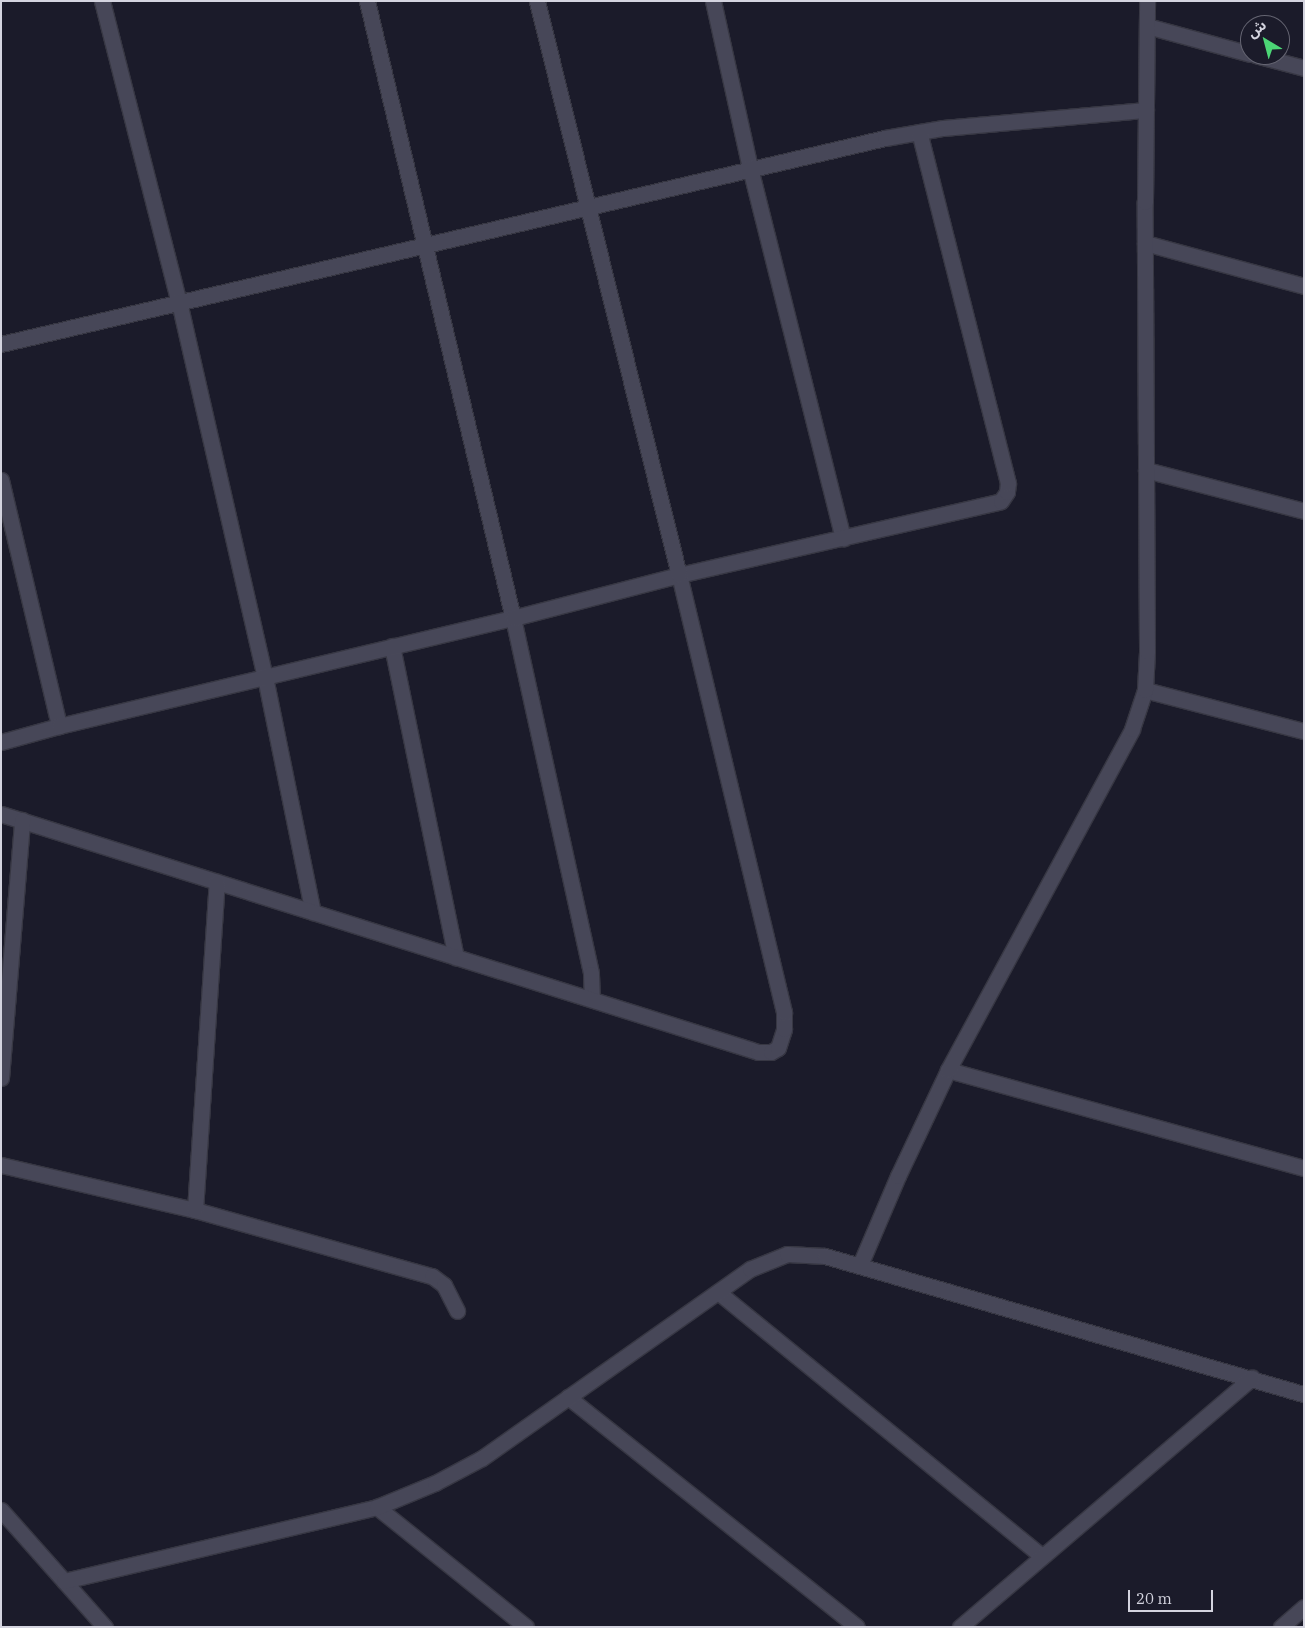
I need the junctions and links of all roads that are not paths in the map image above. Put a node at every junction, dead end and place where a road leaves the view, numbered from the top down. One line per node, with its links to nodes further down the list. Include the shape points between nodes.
1 (102, 1): 17 (street)
2 (367, 1): 15 (street)
3 (537, 1): 13 (street)
4 (713, 1): 12 (street)
5 (1147, 1): 6 (street)
6 (1147, 26): 7 (street); 10 (street)
7 (1240, 51)
8 (1290, 64): 9 (street)
9 (1304, 68)
10 (1146, 110): 11 (street); 14 (street)
11 (919, 132): 12 (street); 22 (street, via 1008,492 995,505)
12 (750, 168): 13 (street); 22 (street)
13 (586, 207): 15 (street); 23 (street)
14 (1145, 243): 16 (street); 19 (street)
15 (426, 244): 17 (street); 24 (street)
16 (1304, 286)
17 (179, 302): 18 (street); 26 (street)
18 (1, 344)
19 (1146, 470): 21 (street); 27 (street, via 1147,651)
20 (1, 480): 28 (street)
21 (1304, 512)
22 (843, 538): 23 (street)
23 (679, 575): 24 (street); 36 (street, via 784,1012 782,1042 771,1052 758,1052)
24 (514, 618): 25 (street); 36 (street, via 591,974)
25 (392, 646): 26 (street); 35 (street)
26 (265, 677): 28 (street); 34 (street)
27 (1144, 690): 29 (street); 37 (street, via 1132,729)
28 (59, 726): 30 (street)
29 (1304, 731)
30 (1, 742)
31 (1, 814): 32 (street)
32 (22, 820): 33 (street); 38 (street)
33 (217, 882): 34 (street); 41 (street)
34 (313, 912): 35 (street)
35 (456, 957): 36 (street)
36 (592, 999)
37 (948, 1070): 40 (street); 42 (street)
38 (1, 1078)
39 (1, 1165): 41 (street)
40 (1304, 1168)
41 (196, 1210): 44 (street, via 432,1276 444,1285)
42 (860, 1266): 43 (street, via 825,1256 787,1254 750,1269); 45 (street)
43 (718, 1292): 47 (street); 50 (street)
44 (457, 1310)
45 (1252, 1378): 46 (street); 50 (street)
46 (1304, 1394)
47 (568, 1397): 48 (street, via 458,1472); 55 (street)
48 (377, 1507): 51 (street); 53 (street)
49 (1, 1510): 51 (street)
50 (1042, 1556): 56 (street)
51 (64, 1581): 54 (street)
52 (1304, 1607): 57 (street)
53 (520, 1625)
54 (105, 1627)
55 (857, 1627)
56 (960, 1627)
57 (1281, 1627)

